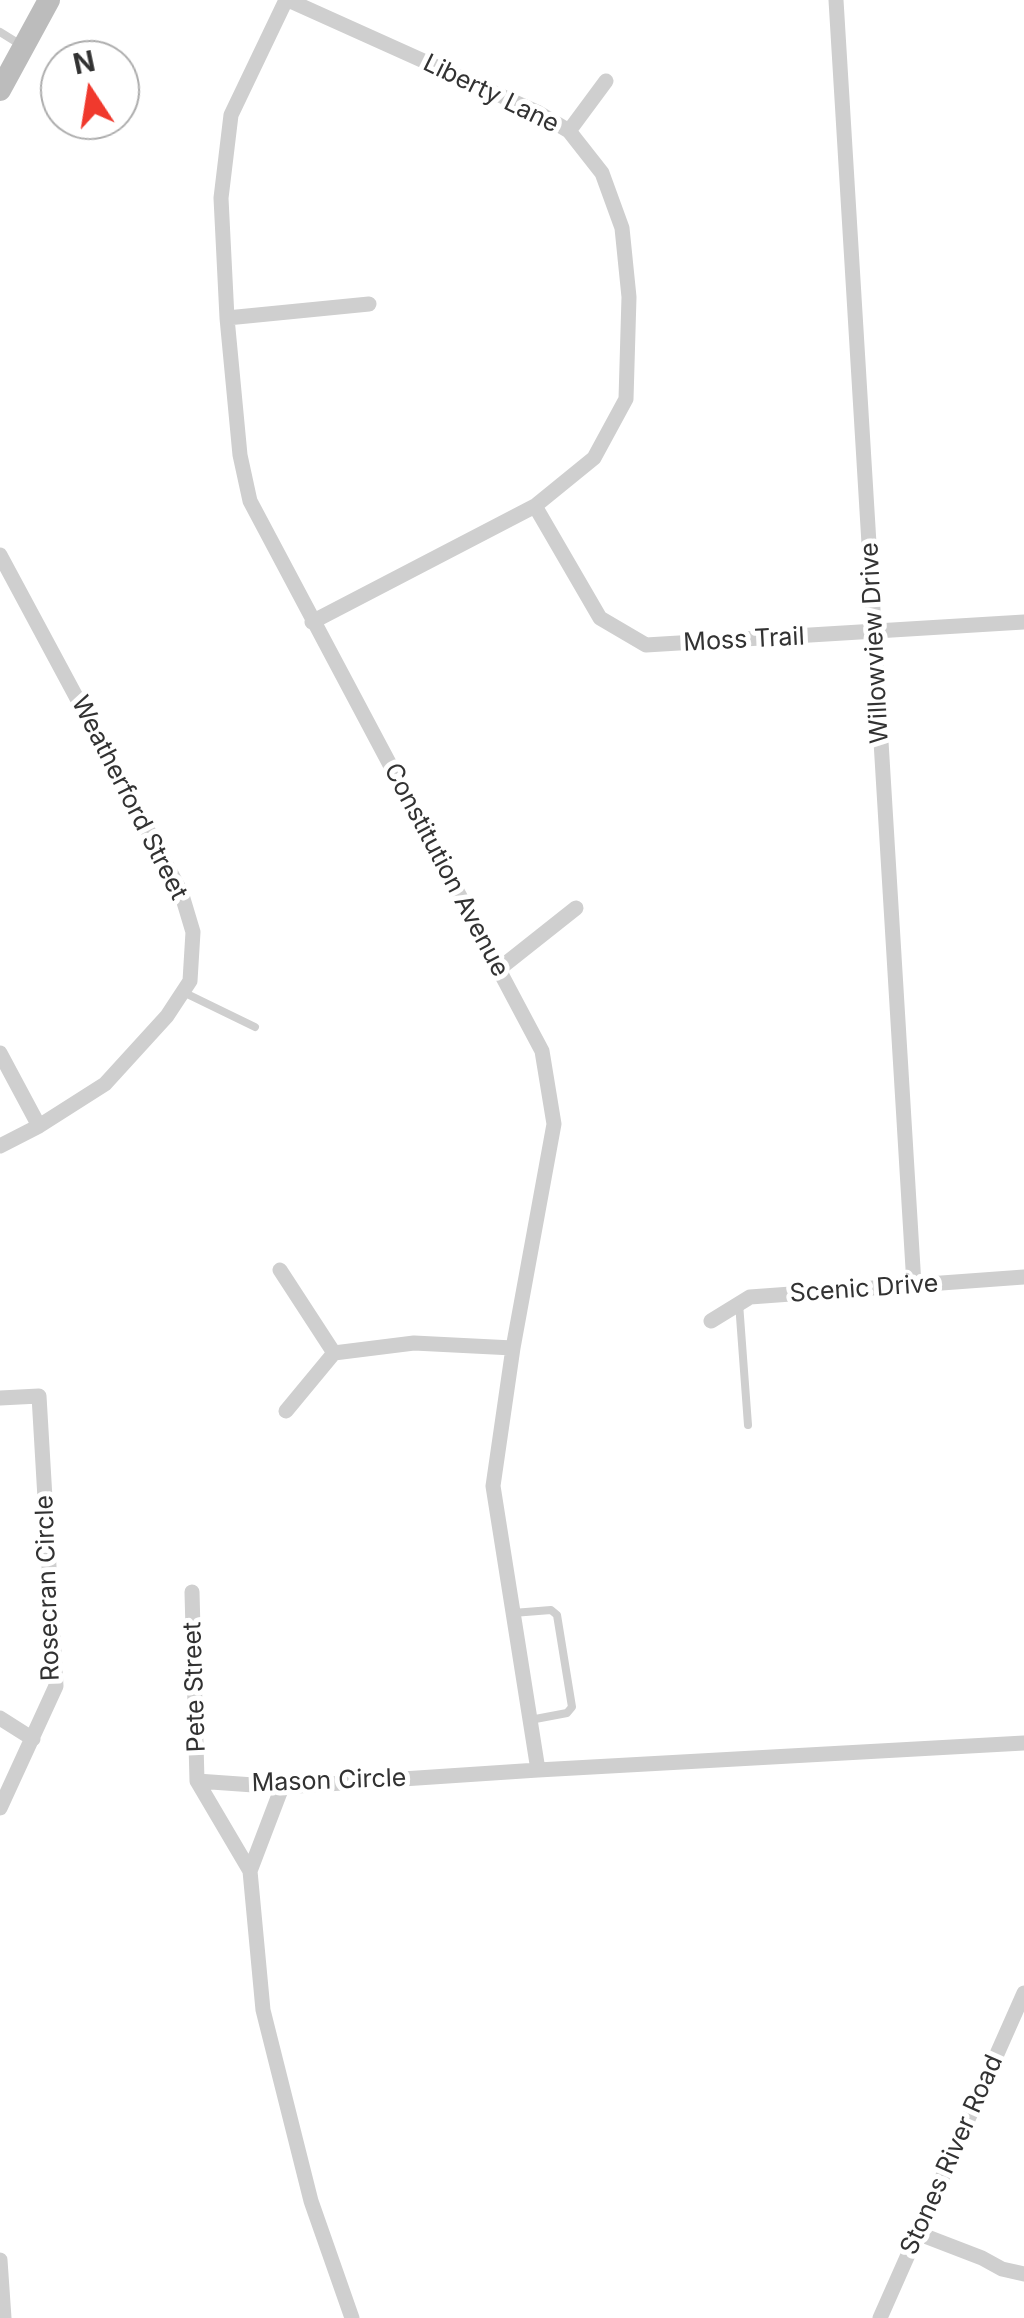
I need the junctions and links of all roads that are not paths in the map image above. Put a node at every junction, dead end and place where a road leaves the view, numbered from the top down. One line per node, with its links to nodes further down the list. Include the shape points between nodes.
1 (49, 0): 5 (main road)
2 (287, 0): 8 (street, Liberty Lane); 10 (street, Constitution Avenue, via 232,115 221,198)
3 (836, 0): 15 (street, Willowview Drive)
4 (0, 32): 5 (lane)
5 (24, 47): 7 (main road)
6 (606, 81): 8 (street)
7 (0, 90)
8 (569, 131): 11 (street, Liberty Lane, via 602,172 622,228 626,399 594,458)
9 (368, 304): 10 (street)
10 (227, 318): 13 (street, Constitution Avenue, via 250,501)
11 (535, 506): 13 (street, Liberty Lane); 15 (street, Moss Trail, via 600,618 646,645)
12 (0, 556): 18 (street, Weatherford Street, via 181,892 193,932 190,981)
13 (312, 622): 17 (street, Constitution Avenue)
14 (1024, 622): 15 (street, Moss Trail)
15 (875, 633): 25 (street, Willowview Drive)
16 (576, 908): 17 (street)
17 (500, 969): 28 (street, Constitution Avenue, via 542,1051 554,1124)
18 (183, 992): 19 (lane); 21 (street, Weatherford Street, via 105,1084)
19 (255, 1027)
20 (0, 1053): 21 (street)
21 (39, 1126): 22 (street, Weatherford Street)
22 (0, 1146)
23 (280, 1270): 29 (street)
24 (1024, 1277): 25 (street, Scenic Drive)
25 (914, 1285): 26 (street, Scenic Drive, via 750,1297)
26 (739, 1304): 27 (street, Scenic Drive); 32 (lane)
27 (711, 1321)
28 (513, 1348): 29 (street, via 414,1343); 34 (street, Constitution Avenue, via 493,1486)
29 (334, 1353): 31 (street)
30 (0, 1398): 37 (street, Rosecran Circle, via 39,1396 56,1686)
31 (286, 1410)
32 (748, 1426)
33 (192, 1592): 40 (street, Pete Street)
34 (514, 1613): 36 (street, Constitution Avenue); 36 (lane, via 557,1615 572,1707)
35 (0, 1718): 37 (street)
36 (530, 1720): 39 (street, Constitution Avenue)
37 (33, 1739): 42 (street, Rosecran Circle)
38 (1024, 1744): 39 (street, Mason Circle)
39 (538, 1770): 41 (street, Mason Circle)
40 (197, 1781): 41 (street, Mason Circle); 43 (street)
41 (282, 1787): 43 (street)
42 (0, 1808)
43 (250, 1871): 49 (street, via 263,2010 312,2201)
44 (1024, 1993): 45 (street, Stones River Road)
45 (917, 2234): 47 (street); 50 (street, Stones River Road)
46 (0, 2260): 48 (street)
47 (1024, 2274)
48 (4, 2318)
49 (352, 2318)
50 (880, 2318)

